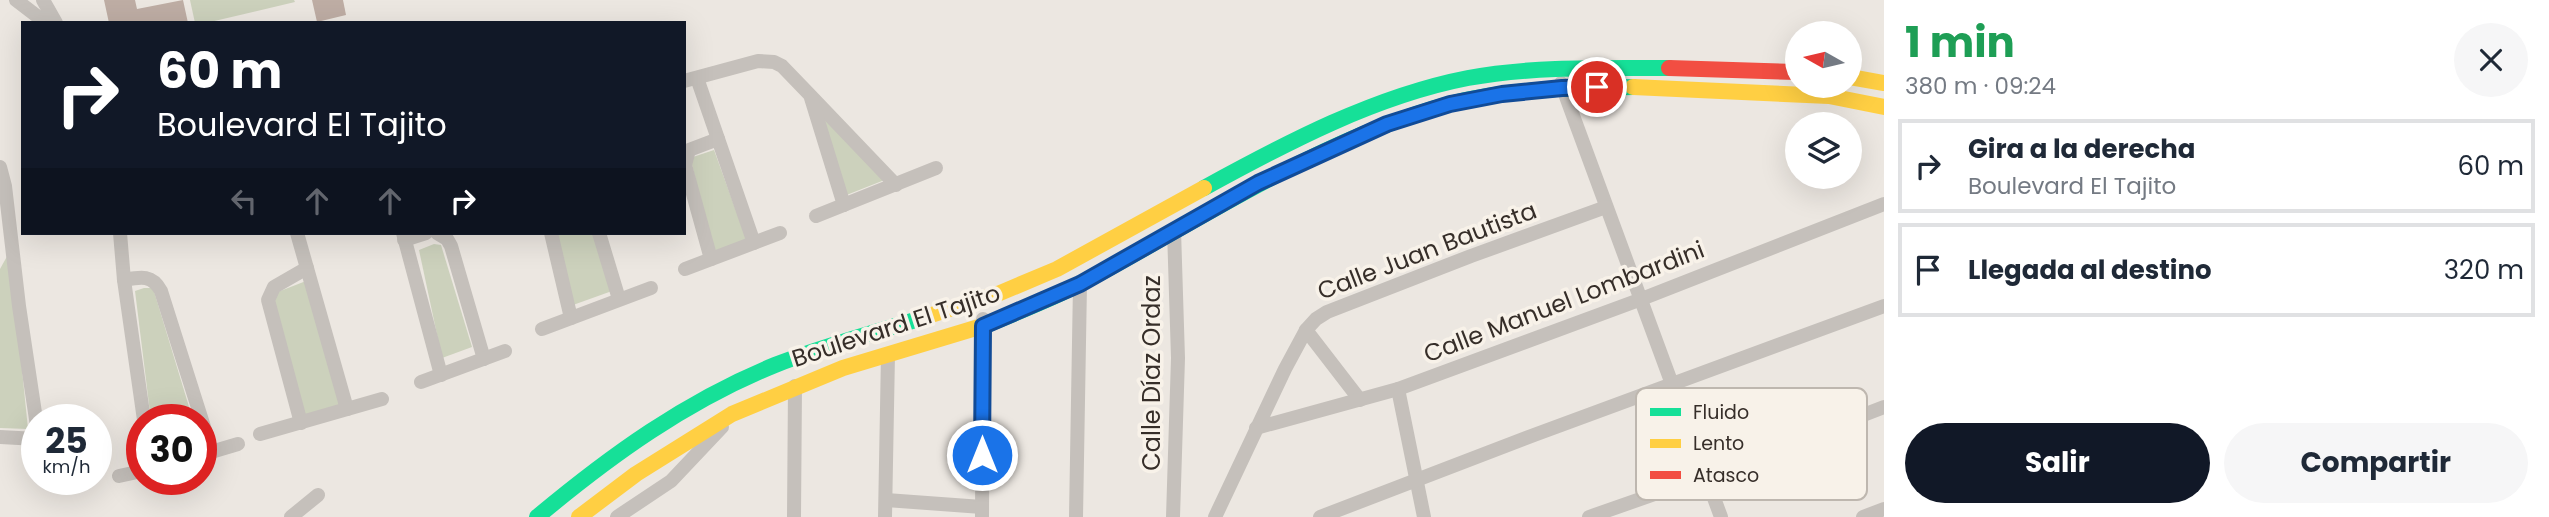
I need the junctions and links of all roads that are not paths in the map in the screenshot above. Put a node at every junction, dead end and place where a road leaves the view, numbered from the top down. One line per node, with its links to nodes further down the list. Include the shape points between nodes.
1 (16, 0): 3 (street)
2 (43, 0): 4 (street)
3 (43, 21)
4 (55, 21)
5 (1556, 69): 6 (main road, Boulevard El Tajito); 12 (street); 46 (main road, Boulevard El Tajito, via 1443,84 1383,103 1249,164 1068,264)
6 (1785, 71)
7 (1884, 76): 8 (main road)
8 (1862, 78)
9 (690, 79): 14 (street, via 758,61 774,62); 17 (street)
10 (1862, 79): 11 (main road)
11 (1884, 83)
12 (1562, 88): 13 (main road, Boulevard El Tajito); 26 (street); 28 (main road, Boulevard El Tajito, via 1450,104 1387,124 1258,183)
13 (1785, 90)
14 (809, 94): 22 (street); 25 (street)
15 (1853, 98): 16 (main road, Boulevard El Tajito)
16 (1884, 107)
17 (718, 138): 18 (street, via 689,150); 37 (street)
18 (686, 161)
19 (0, 167): 23 (street)
20 (936, 168): 22 (street)
21 (686, 169): 39 (street)
22 (896, 185): 25 (street)
23 (2, 186): 36 (street)
24 (1884, 204): 47 (street, Calle Manuel Lombardini)
25 (844, 205): 27 (street)
26 (1606, 208): 47 (street); 52 (street, Calle Juan Bautista, via 1327,312)
27 (816, 216)
28 (1174, 230): 43 (main road, Boulevard El Tajito); 96 (street, Calle Díaz Ordaz, via 1178,358)
29 (780, 233): 37 (street)
30 (120, 235): 42 (street)
31 (298, 235): 40 (street)
32 (440, 235): 55 (street, via 452,246)
33 (551, 235): 49 (street)
34 (600, 235): 45 (street)
35 (403, 236): 56 (street)
36 (11, 238): 38 (street); 66 (street)
37 (754, 243): 39 (street)
38 (0, 254)
39 (711, 259): 41 (street)
40 (307, 268): 70 (street); 73 (street, via 274,287 268,300)
41 (685, 269)
42 (124, 280): 67 (street); 68 (street, via 145,277 162,290)
43 (1080, 284): 50 (main road, Boulevard El Tajito); 95 (street)
44 (650, 288): 45 (street)
45 (619, 299): 49 (street)
46 (983, 299): 50 (street); 90 (main road, Boulevard El Tajito, via 797,357 732,386 608,459)
47 (1639, 300): 58 (street); 62 (street, Calle Manuel Lombardini)
48 (1884, 306): 58 (street)
49 (571, 318): 51 (street)
50 (983, 326): 54 (main road, Boulevard El Tajito); 88 (street)
51 (542, 329)
52 (1307, 330): 65 (street); 74 (street, Calle Juan Bautista)
53 (505, 351): 55 (street)
54 (888, 354): 59 (main road, Boulevard El Tajito); 84 (street)
55 (484, 359): 56 (street)
56 (441, 375): 57 (street)
57 (421, 382)
58 (1671, 385): 60 (street); 61 (street)
59 (795, 386): 71 (main road, Boulevard El Tajito); 93 (street)
60 (1663, 388)
61 (1672, 388)
62 (1398, 389): 65 (street, Calle Manuel Lombardini); 82 (street)
63 (1636, 398): 82 (street)
64 (383, 399): 70 (street)
65 (1360, 400): 74 (street, Calle Manuel Lombardini)
66 (34, 404)
67 (142, 404)
68 (193, 404)
69 (1884, 407): 72 (street)
70 (347, 409): 73 (street)
71 (732, 414): 91 (main road, Boulevard El Tajito, via 636,474); 92 (street, via 671,481)
72 (1867, 414)
73 (301, 422): 75 (street)
74 (1256, 428): 97 (street, Calle Juan Bautista)
75 (260, 434)
76 (0, 437): 77 (street)
77 (21, 438)
78 (238, 444): 79 (street)
79 (217, 451)
80 (126, 475): 81 (street)
81 (119, 477)
82 (1417, 481): 98 (street); 99 (street)
83 (318, 495): 89 (street)
84 (886, 500): 88 (street); 94 (street)
85 (1638, 500): 100 (street)
86 (1715, 500): 101 (street)
87 (1884, 509): 102 (street)
88 (982, 512)
89 (291, 517)
90 (537, 517)
91 (579, 517)
92 (617, 517)
93 (794, 517)
94 (886, 517)
95 (1076, 517)
96 (1173, 517)
97 (1214, 517)
98 (1320, 517)
99 (1424, 517)
100 (1589, 517)
101 (1721, 517)
102 (1863, 517)

